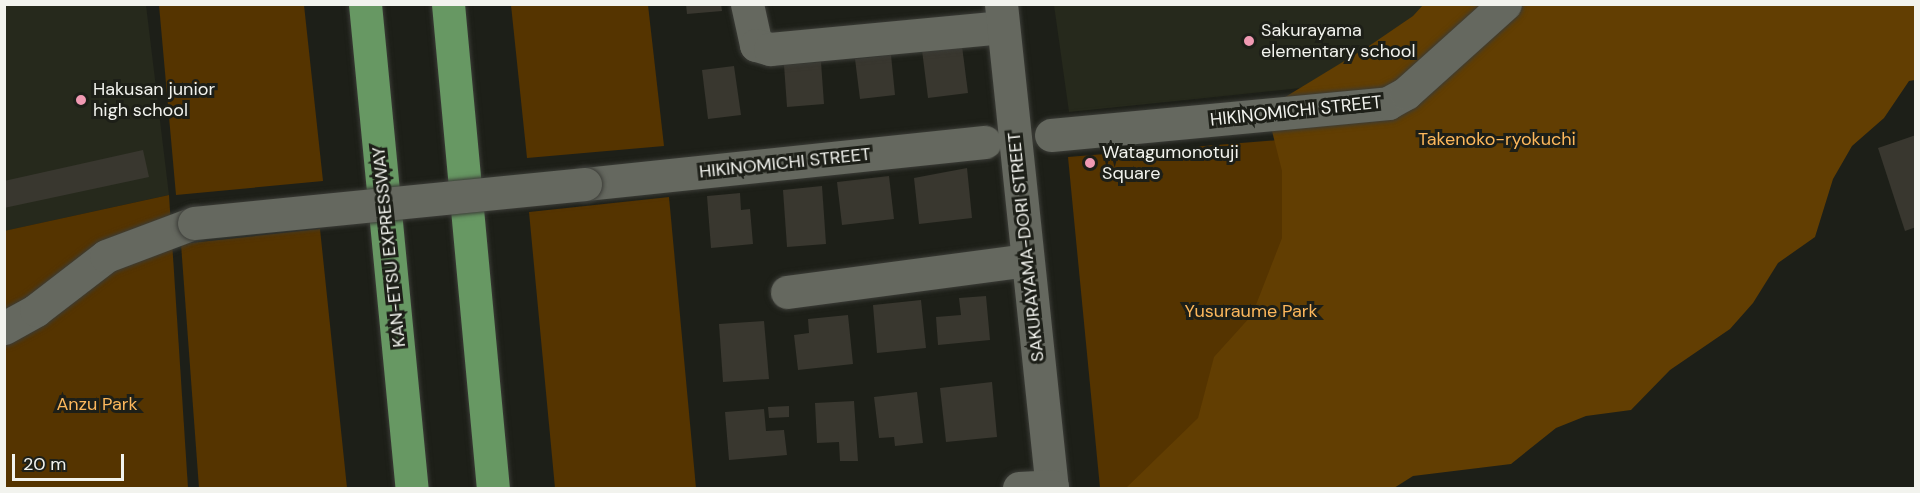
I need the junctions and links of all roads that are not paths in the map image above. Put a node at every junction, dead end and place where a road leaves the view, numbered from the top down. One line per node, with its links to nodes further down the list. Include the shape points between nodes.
1 (365, 4): 12 (highway, KAN-ETSU EXPRESSWAY)
2 (448, 4): 13 (highway)
3 (747, 4): 5 (street, via 756,45 770,49)
4 (1505, 4): 6 (street, HIKINOMICHI STREET, via 1406,93 1388,103)
5 (1002, 16): 8 (street, SAKURAYAMA-DORI STREET)
6 (1051, 135)
7 (985, 142): 10 (street, HIKINOMICHI STREET, bridge, via 194,224 106,256 36,310)
8 (1028, 260): 9 (street); 11 (street, SAKURAYAMA-DORI STREET)
9 (787, 291)
10 (4, 328)
11 (1052, 487): 14 (street)
12 (412, 489)
13 (492, 489)
14 (1019, 489)

